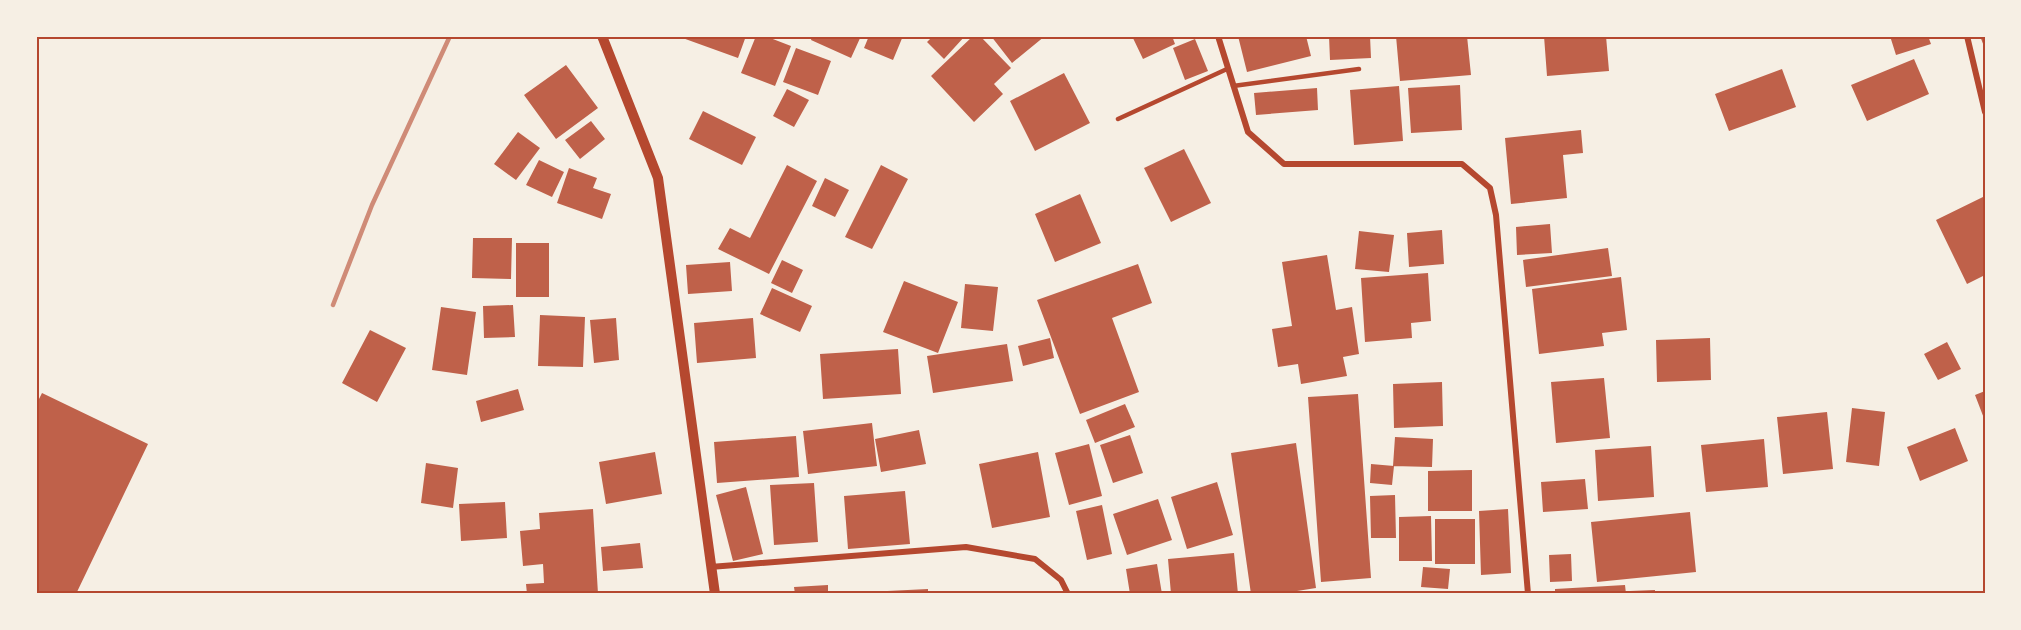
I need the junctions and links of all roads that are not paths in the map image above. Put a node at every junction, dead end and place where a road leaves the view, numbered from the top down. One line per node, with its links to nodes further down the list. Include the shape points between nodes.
1 (602, 36): 9 (street, via 658,178)
2 (1218, 36): 4 (street)
3 (1967, 36): 7 (street)
4 (1227, 69): 6 (street); 8 (lane)
5 (1359, 69): 6 (lane)
6 (1233, 87): 12 (street, via 1248,132 1284,165 1462,164 1490,188 1496,215)
7 (1985, 112)
8 (1118, 119)
9 (710, 567): 10 (street); 11 (street, via 966,547 1035,559 1061,580)
10 (715, 594)
11 (1068, 594)
12 (1528, 594)

